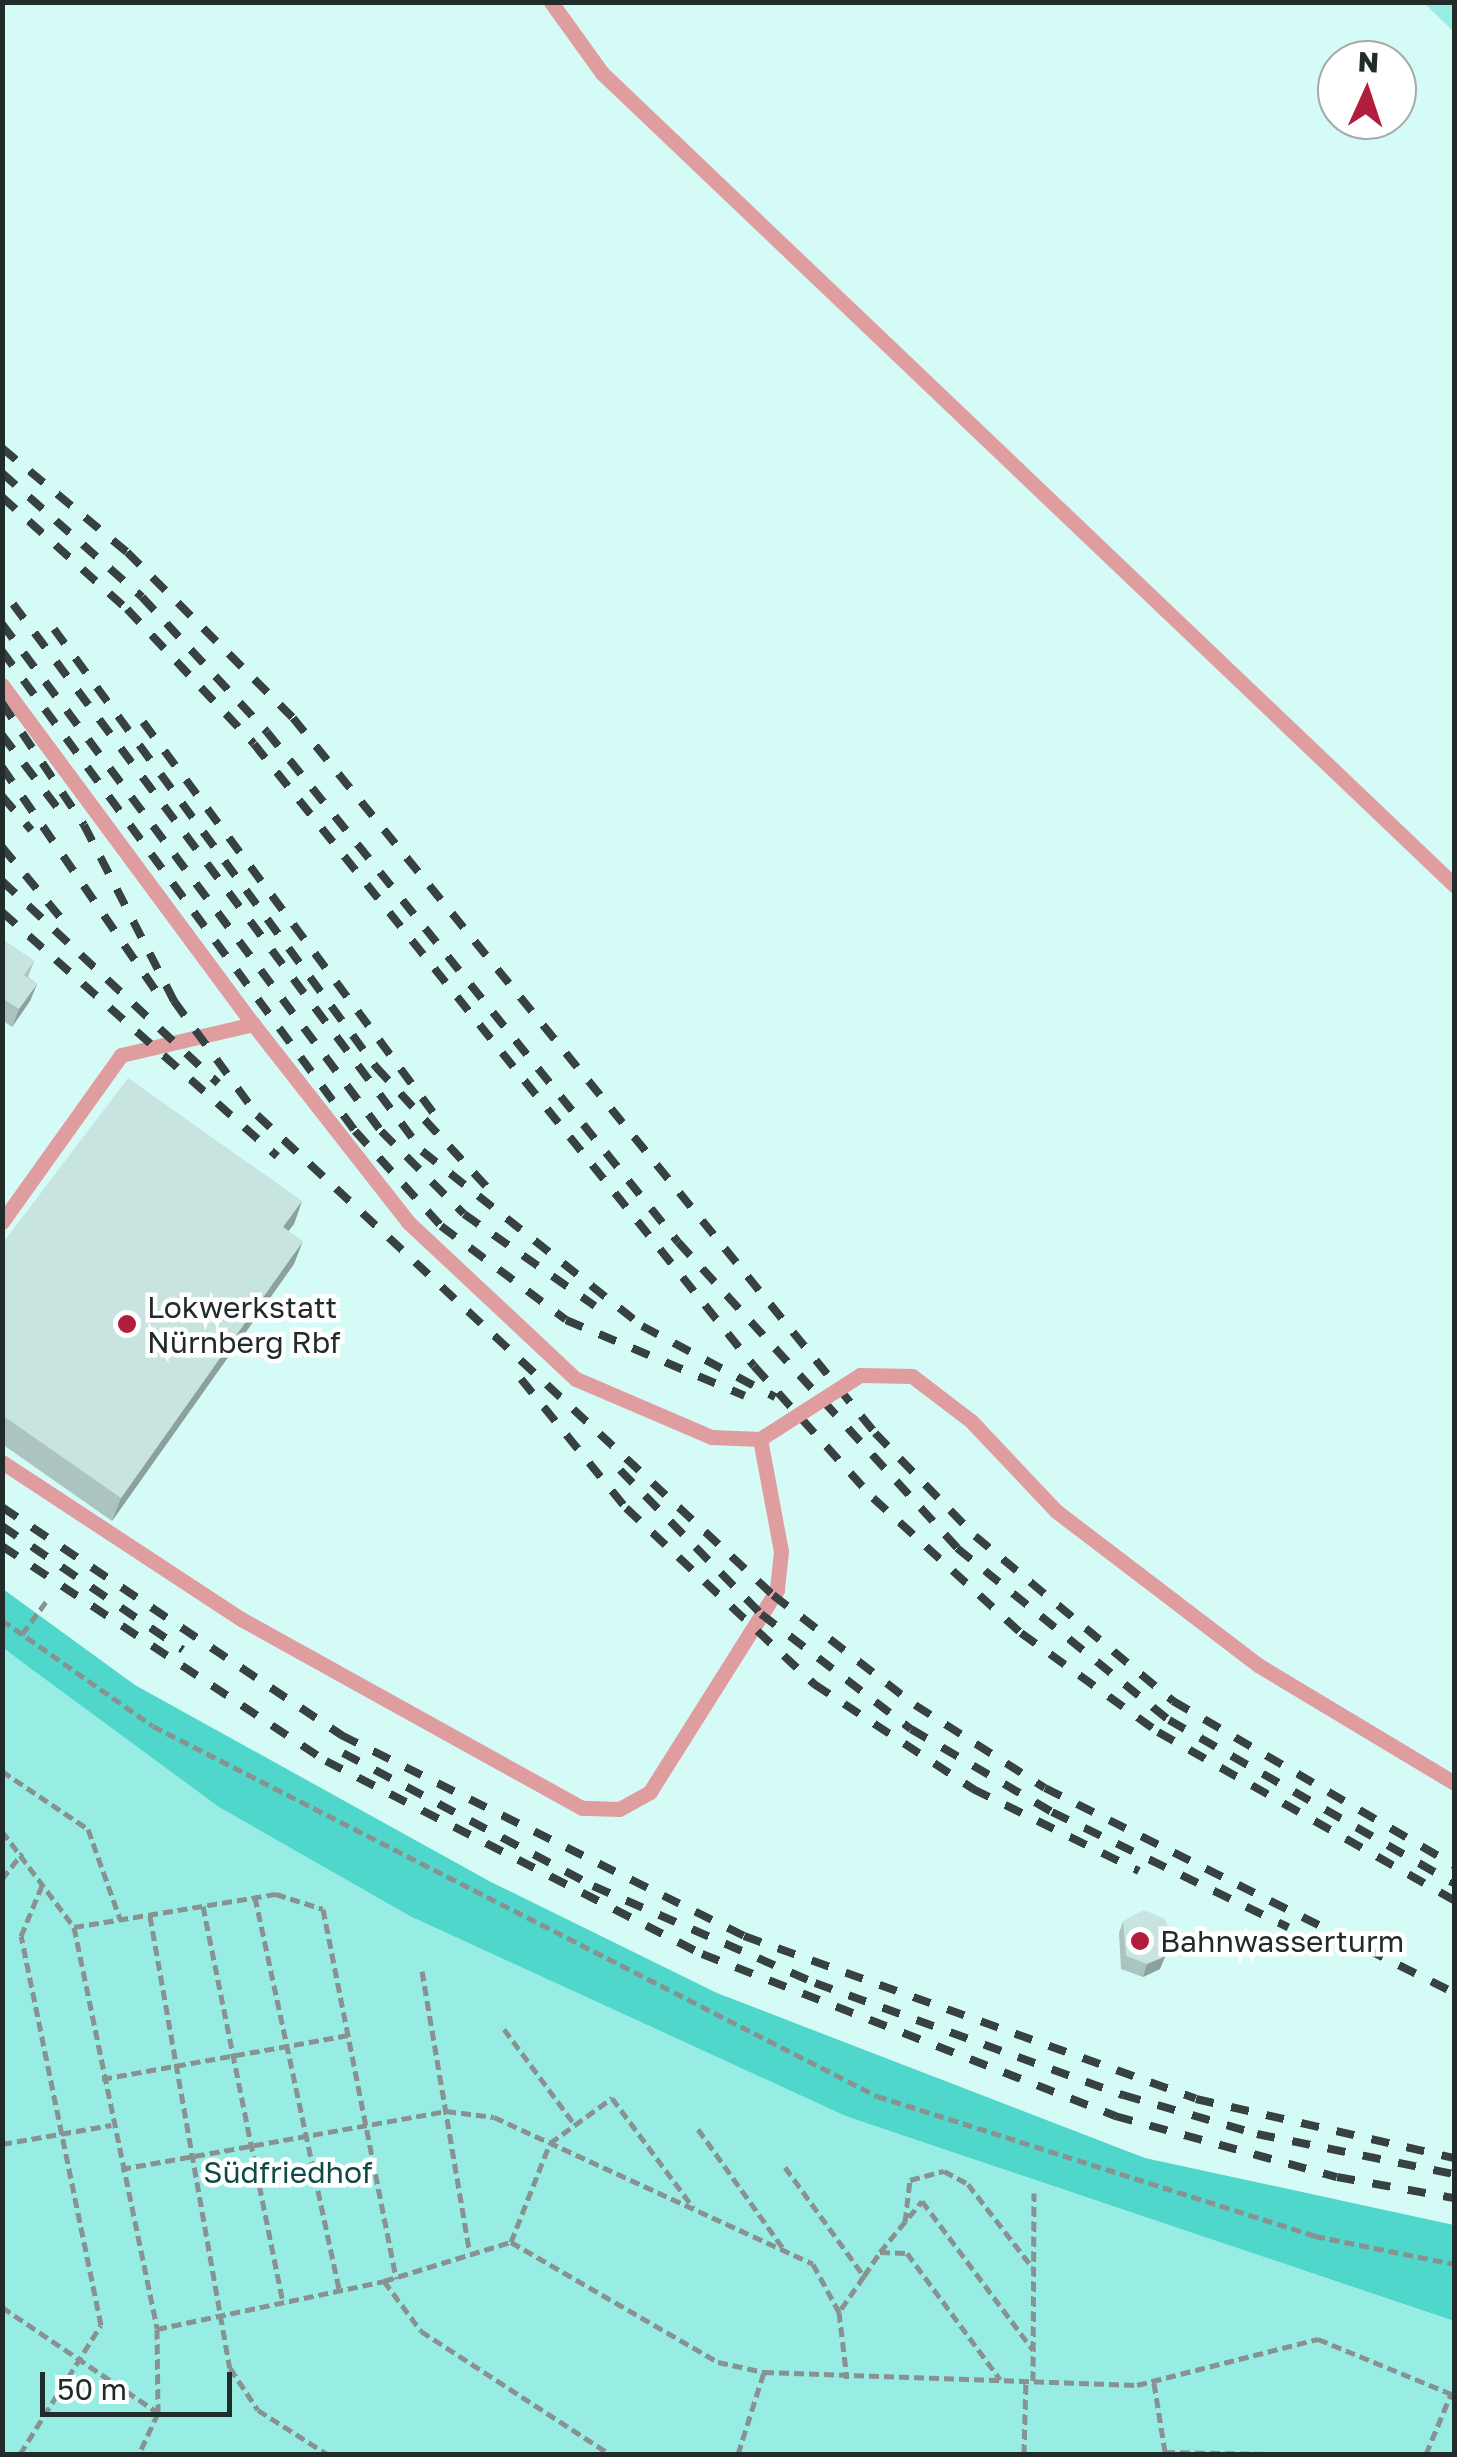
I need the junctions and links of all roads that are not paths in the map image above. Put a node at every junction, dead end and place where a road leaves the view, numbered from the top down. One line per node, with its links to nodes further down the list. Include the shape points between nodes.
1 (552, 2): 3 (lane, via 602,73)
2 (2, 685): 4 (lane)
3 (1454, 886)
4 (253, 1024): 5 (lane, via 121,1055); 6 (lane, via 408,1222 576,1379 711,1436)
5 (2, 1222)
6 (760, 1439): 7 (lane, via 781,1551 777,1590 650,1792 619,1809 567,1800 258,1629); 8 (lane, bridge, via 860,1376 912,1376 971,1421 1056,1512 1258,1664)
7 (2, 1462)
8 (1454, 1783)

